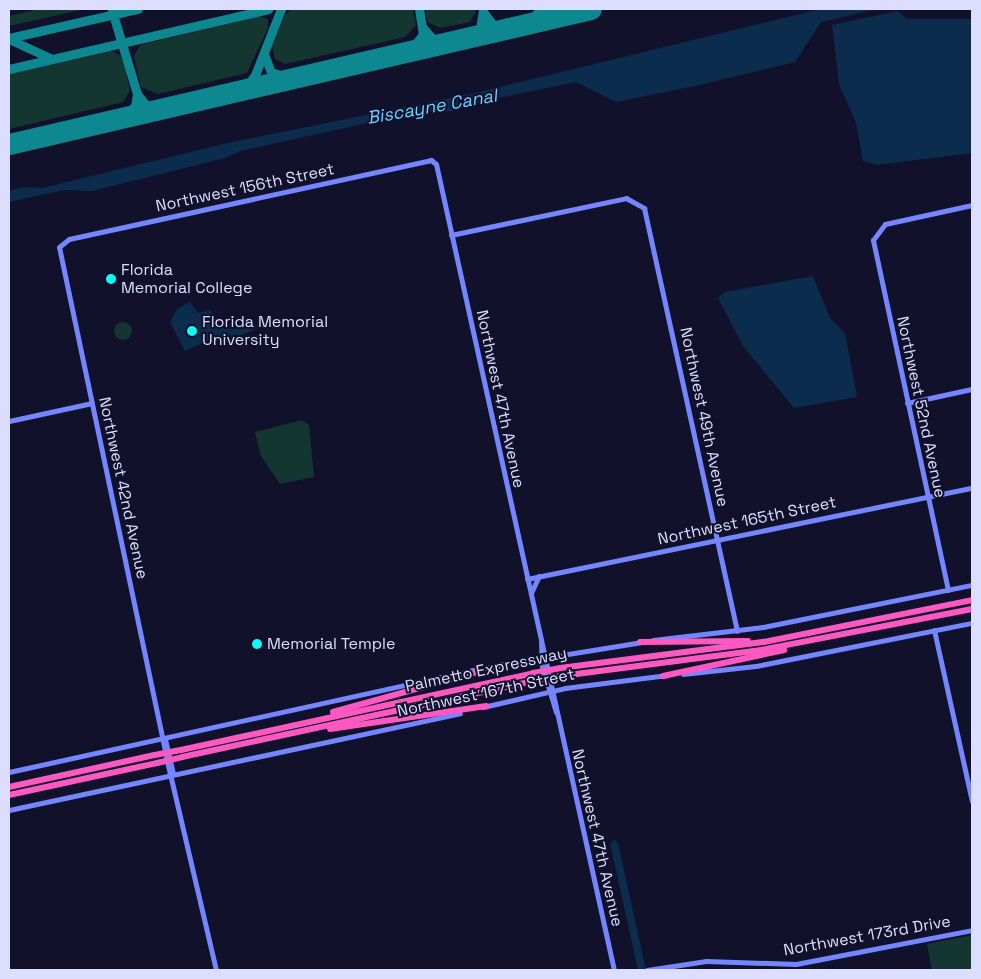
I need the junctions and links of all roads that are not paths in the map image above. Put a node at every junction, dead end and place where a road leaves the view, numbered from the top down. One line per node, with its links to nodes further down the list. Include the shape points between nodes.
1 (434, 161): 3 (street, Northwest 47th Avenue); 4 (street, Northwest 156th Street)
2 (972, 205): 7 (street, Northwest 52nd Avenue, via 892,222 877,230 873,246)
3 (451, 235): 11 (street, Northwest 49th Avenue, via 626,198 644,208); 13 (street, Northwest 47th Avenue)
4 (62, 243): 6 (street, Northwest 42nd Avenue, via 60,254)
5 (972, 389): 7 (street)
6 (92, 403): 8 (street); 33 (street, Northwest 42nd Avenue)
7 (907, 403): 10 (street, Northwest 52nd Avenue)
8 (9, 421)
9 (972, 488): 10 (street, Northwest 165th Street)
10 (928, 497): 11 (street, Northwest 165th Street); 15 (street, Northwest 52nd Avenue)
11 (717, 540): 12 (street, Northwest 165th Street); 21 (street, Northwest 49th Avenue)
12 (540, 576): 13 (street, Northwest 165th Street); 16 (street)
13 (527, 579): 16 (street, Northwest 47th Avenue)
14 (972, 585): 15 (street, Northwest 167th Street)
15 (948, 590): 21 (street, Northwest 167th Street)
16 (531, 596): 25 (street, Northwest 47th Avenue)
17 (972, 600): 24 (highway, Palmetto Expressway)
18 (972, 608): 22 (highway, Palmetto Expressway)
19 (972, 623): 20 (street, Northwest 167th Street)
20 (934, 630): 27 (street, Northwest 167th Street, via 756,666); 38 (street)
21 (737, 631): 23 (street, Northwest 167th Street)
22 (822, 639): 27 (highway); 28 (highway, Palmetto Expressway, bridge, via 561,676)
23 (640, 642): 24 (highway); 25 (street, Northwest 167th Street)
24 (764, 642): 28 (highway, Palmetto Expressway, bridge, via 560,668)
25 (544, 657): 26 (street, Northwest 167th Street); 29 (street, Northwest 47th Avenue)
26 (503, 665): 31 (highway); 33 (street, Northwest 167th Street)
27 (663, 676): 29 (street, Northwest 167th Street)
28 (534, 677): 31 (highway, Palmetto Expressway); 32 (highway, Palmetto Expressway)
29 (551, 691): 30 (street, Northwest 167th Street); 42 (street, Northwest 47th Avenue)
30 (486, 706): 32 (highway); 35 (street, Northwest 167th Street)
31 (298, 724): 36 (highway, Palmetto Expressway, bridge)
32 (306, 730): 37 (highway, Palmetto Expressway, bridge)
33 (164, 738): 34 (street, Northwest 167th Street); 35 (street, Northwest 42nd Avenue)
34 (9, 772)
35 (172, 774): 39 (street, Northwest 167th Street); 41 (street, Northwest 42nd Avenue)
36 (9, 787)
37 (9, 796)
38 (972, 801)
39 (9, 810)
40 (972, 930): 43 (street, Northwest 173rd Drive, via 796,964 706,961)
41 (216, 970)
42 (614, 970)
43 (648, 970)

